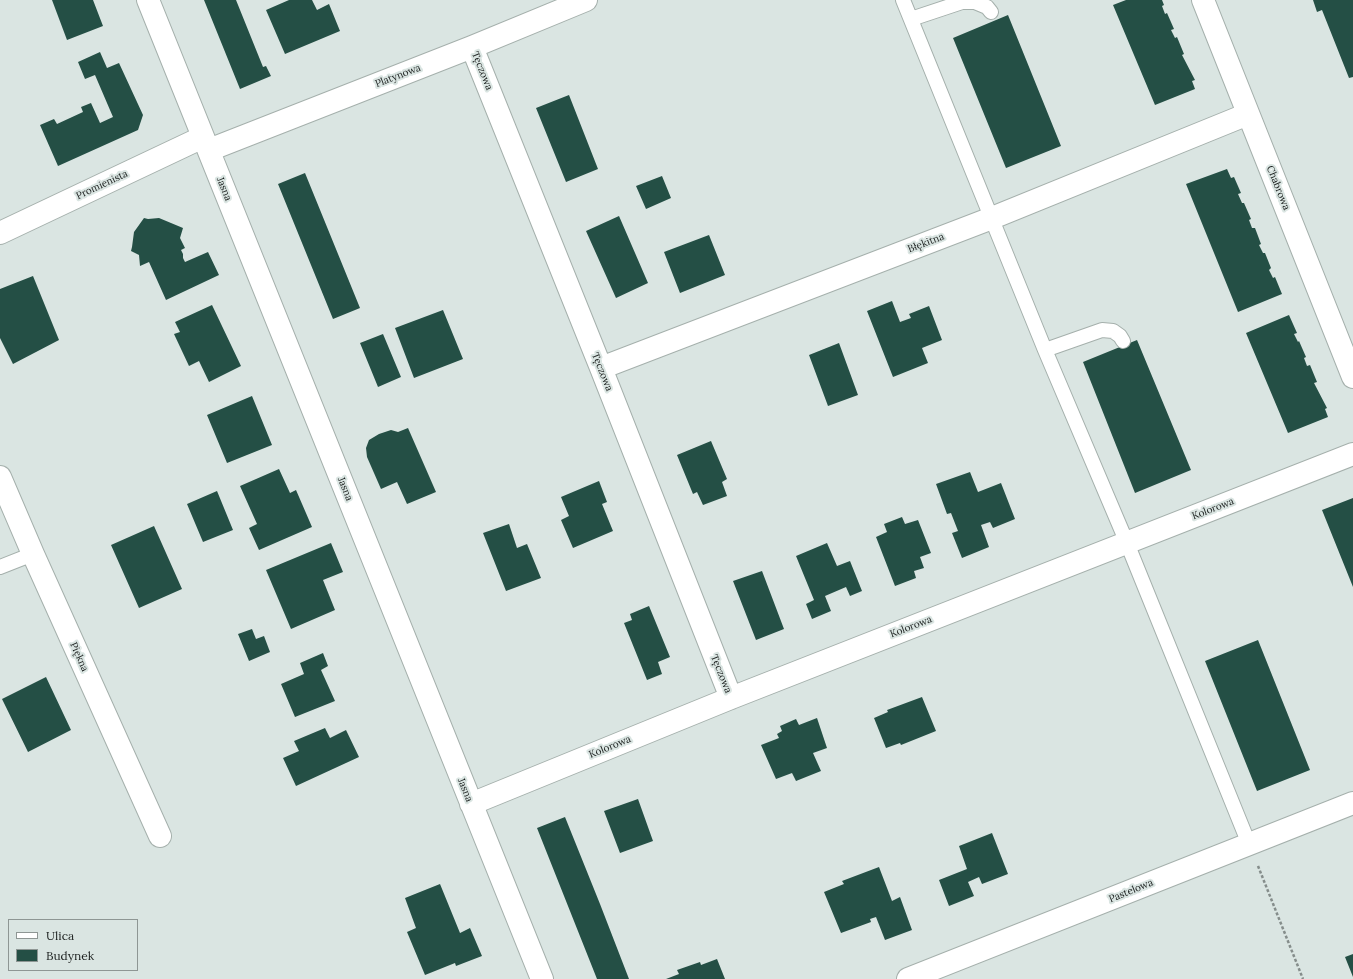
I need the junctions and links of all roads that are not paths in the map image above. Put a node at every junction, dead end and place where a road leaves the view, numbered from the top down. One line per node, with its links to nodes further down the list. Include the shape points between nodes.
1 (148, 0): 9 (street, Jasna)
2 (586, 0): 7 (street, Platynowa)
3 (903, 0): 6 (lane)
4 (1203, 0): 8 (street, Chabrowa)
5 (991, 12): 6 (lane, via 987,7 975,2 962,2)
6 (911, 19): 10 (lane)
7 (472, 47): 9 (street, Platynowa); 14 (street, Tęczowa)
8 (1248, 114): 10 (street, Błękitna); 15 (street, Chabrowa)
9 (206, 143): 11 (street, Promienista); 23 (street, Jasna)
10 (992, 218): 13 (lane); 14 (street, Błękitna)
11 (0, 233)
12 (1122, 341): 13 (lane, via 1113,331 1102,330)
13 (1045, 350): 18 (lane)
14 (601, 368): 21 (street, Tęczowa)
15 (1353, 377)
16 (1353, 454): 18 (street, Kolorowa)
17 (0, 477): 19 (street, Piękna)
18 (1127, 543): 21 (street, Kolorowa); 25 (lane)
19 (33, 554): 20 (lane); 24 (street, Piękna)
20 (0, 568)
21 (730, 698): 23 (street, Kolorowa)
22 (1353, 803): 25 (street, Pastelowa)
23 (471, 804): 26 (street, Jasna)
24 (160, 836)
25 (1249, 844): 27 (street, Pastelowa)
26 (542, 979)
27 (908, 979)

